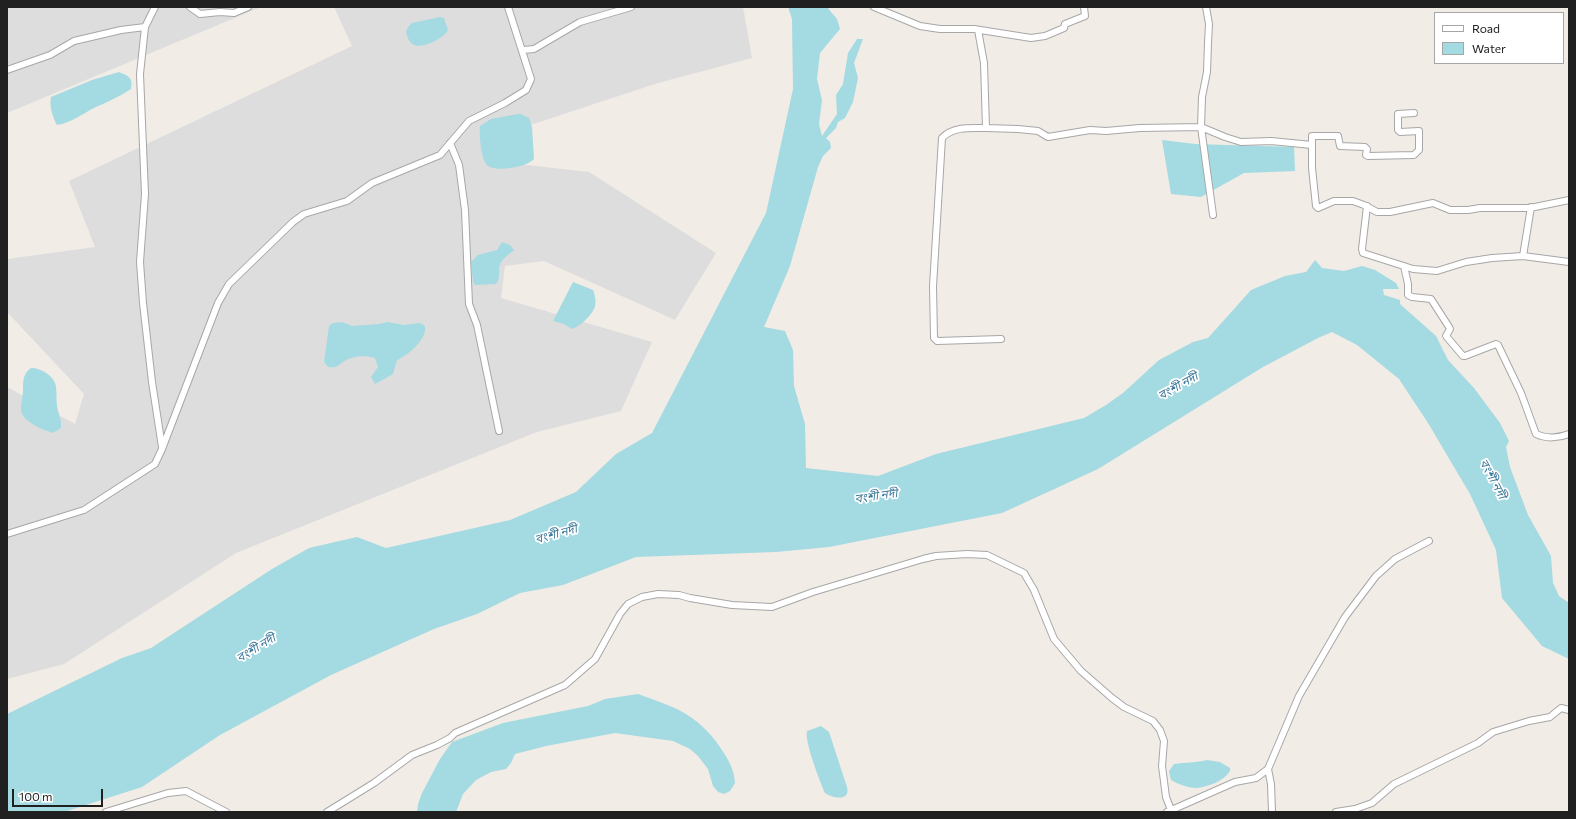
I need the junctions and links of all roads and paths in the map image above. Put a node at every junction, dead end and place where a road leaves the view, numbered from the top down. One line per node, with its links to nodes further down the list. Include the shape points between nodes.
1 (155, 7): 9 (street)
2 (190, 7): 3 (street, via 200,14 234,12)
3 (248, 7)
4 (508, 7): 11 (street)
5 (631, 7): 11 (street, via 580,22 534,49)
6 (874, 7): 10 (street, via 920,26)
7 (1084, 7): 10 (street, via 1085,16 1045,36 1031,38)
8 (1206, 7): 14 (street, via 1209,24 1207,72 1202,97)
9 (145, 27): 12 (street, via 121,30 74,42 50,55); 28 (street, via 140,74 145,194 140,262 152,382)
10 (978, 30): 15 (street, via 984,63)
11 (523, 50): 16 (street, via 531,78 526,90 469,121)
12 (7, 70)
13 (1414, 113): 17 (street, via 1398,114 1398,130 1419,131 1419,150 1414,155 1368,156 1365,147 1340,146 1337,136 1312,136)
14 (1201, 127): 15 (street, via 1090,130 1048,137 1038,131); 17 (street, via 1242,142 1271,141); 21 (street)
15 (986, 128): 25 (street, via 956,130 942,138 933,286 934,338 937,341)
16 (450, 143): 26 (street, via 459,165 465,210 469,304 479,333); 28 (street, via 440,156 372,183 347,201 304,214 229,284 218,303)
17 (1312, 145): 19 (street, via 1316,206 1318,208 1334,201 1353,201)
18 (1569, 200): 20 (street)
19 (1367, 206): 20 (street, via 1377,212 1390,212 1433,203 1450,210); 24 (street, via 1363,253)
20 (1531, 207): 22 (street)
21 (1213, 215)
22 (1523, 256): 23 (street); 24 (street, via 1466,262 1437,271)
23 (1569, 262)
24 (1404, 266): 27 (street, via 1408,295 1431,299 1450,329 1446,336 1463,356 1497,344 1521,393 1536,434 1561,437)
25 (1001, 339)
26 (499, 430)
27 (1569, 434)
28 (162, 449): 29 (street, via 155,464 84,510)
29 (7, 534)
30 (1429, 541): 32 (street, via 1395,560 1376,576 1344,618 1299,696)
31 (1569, 710): 38 (street, via 1561,708 1550,717 1493,732 1478,743 1394,784 1372,803)
32 (1268, 769): 33 (street, via 1256,778 1235,782); 37 (street)
33 (1169, 811): 36 (street, via 1162,766 1164,741 1153,721 1124,707 1081,671 1054,638 1024,573 987,556 967,554 922,559 772,607 732,604 678,595 642,596 628,604 620,614 595,659 565,685 412,755 374,783)
34 (106, 812): 35 (street, via 168,793 186,791)
35 (226, 812)
36 (327, 812)
37 (1272, 812)
38 (1336, 812)

